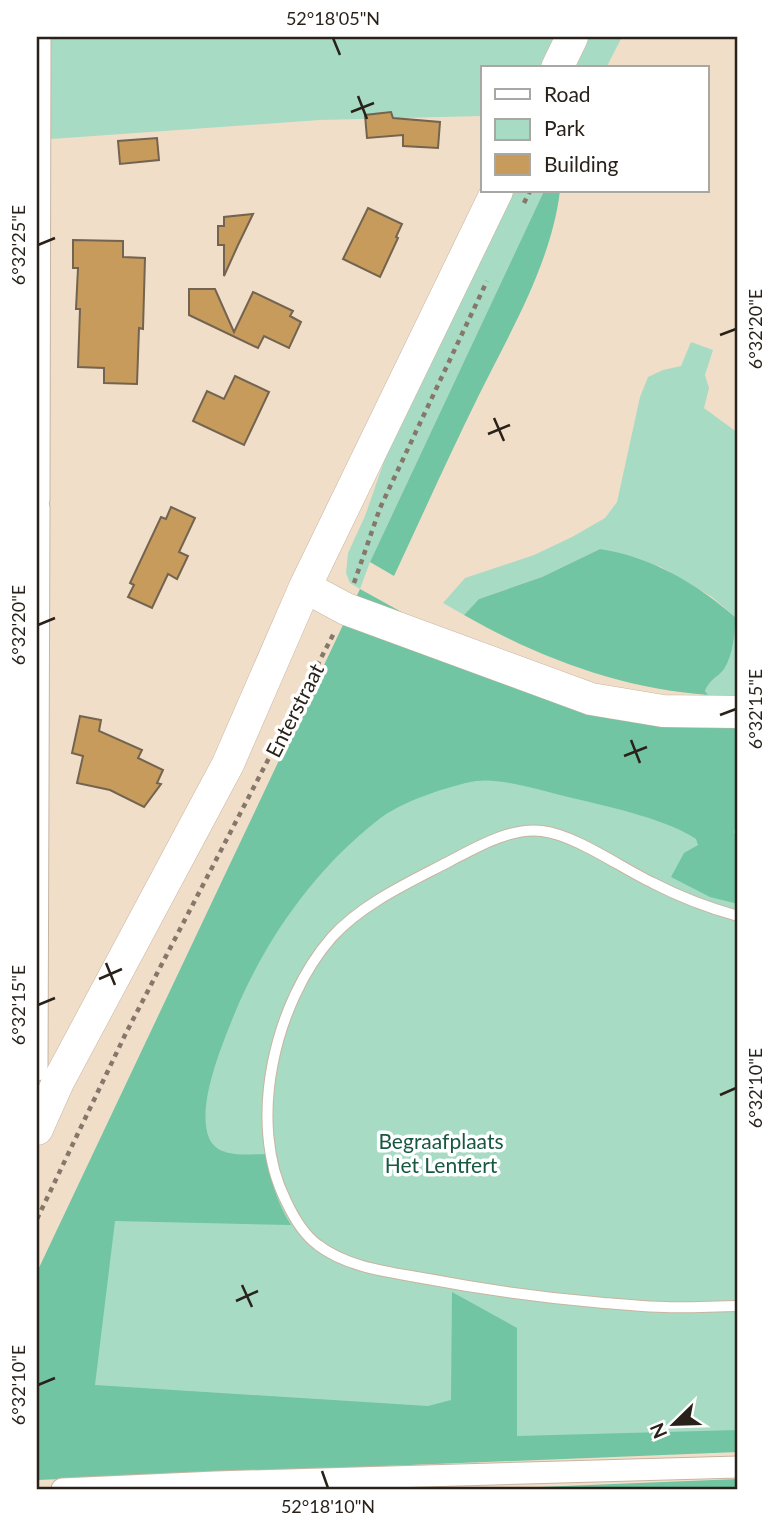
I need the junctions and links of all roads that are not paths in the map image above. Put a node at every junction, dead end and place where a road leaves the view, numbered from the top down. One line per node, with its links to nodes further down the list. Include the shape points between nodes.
1 (40, 37): 5 (street)
2 (572, 37): 3 (main road)
3 (557, 66)
4 (497, 192): 6 (main road, Enterstraat)
5 (39, 326): 9 (street)
6 (305, 587): 7 (main road, via 346,609 591,699 663,710); 9 (main road, Enterstraat, via 228,764)
7 (738, 712)
8 (738, 916): 11 (lane, via 654,884 573,841 541,831 502,836 386,896 334,936 290,1006 277,1045 267,1103 268,1147 278,1186 315,1244 343,1261 488,1290 566,1300 662,1307)
9 (44, 1074): 10 (main road, Enterstraat)
10 (37, 1129)
11 (738, 1306)
12 (738, 1467): 13 (street)
13 (216, 1486): 14 (street)
14 (62, 1489)

